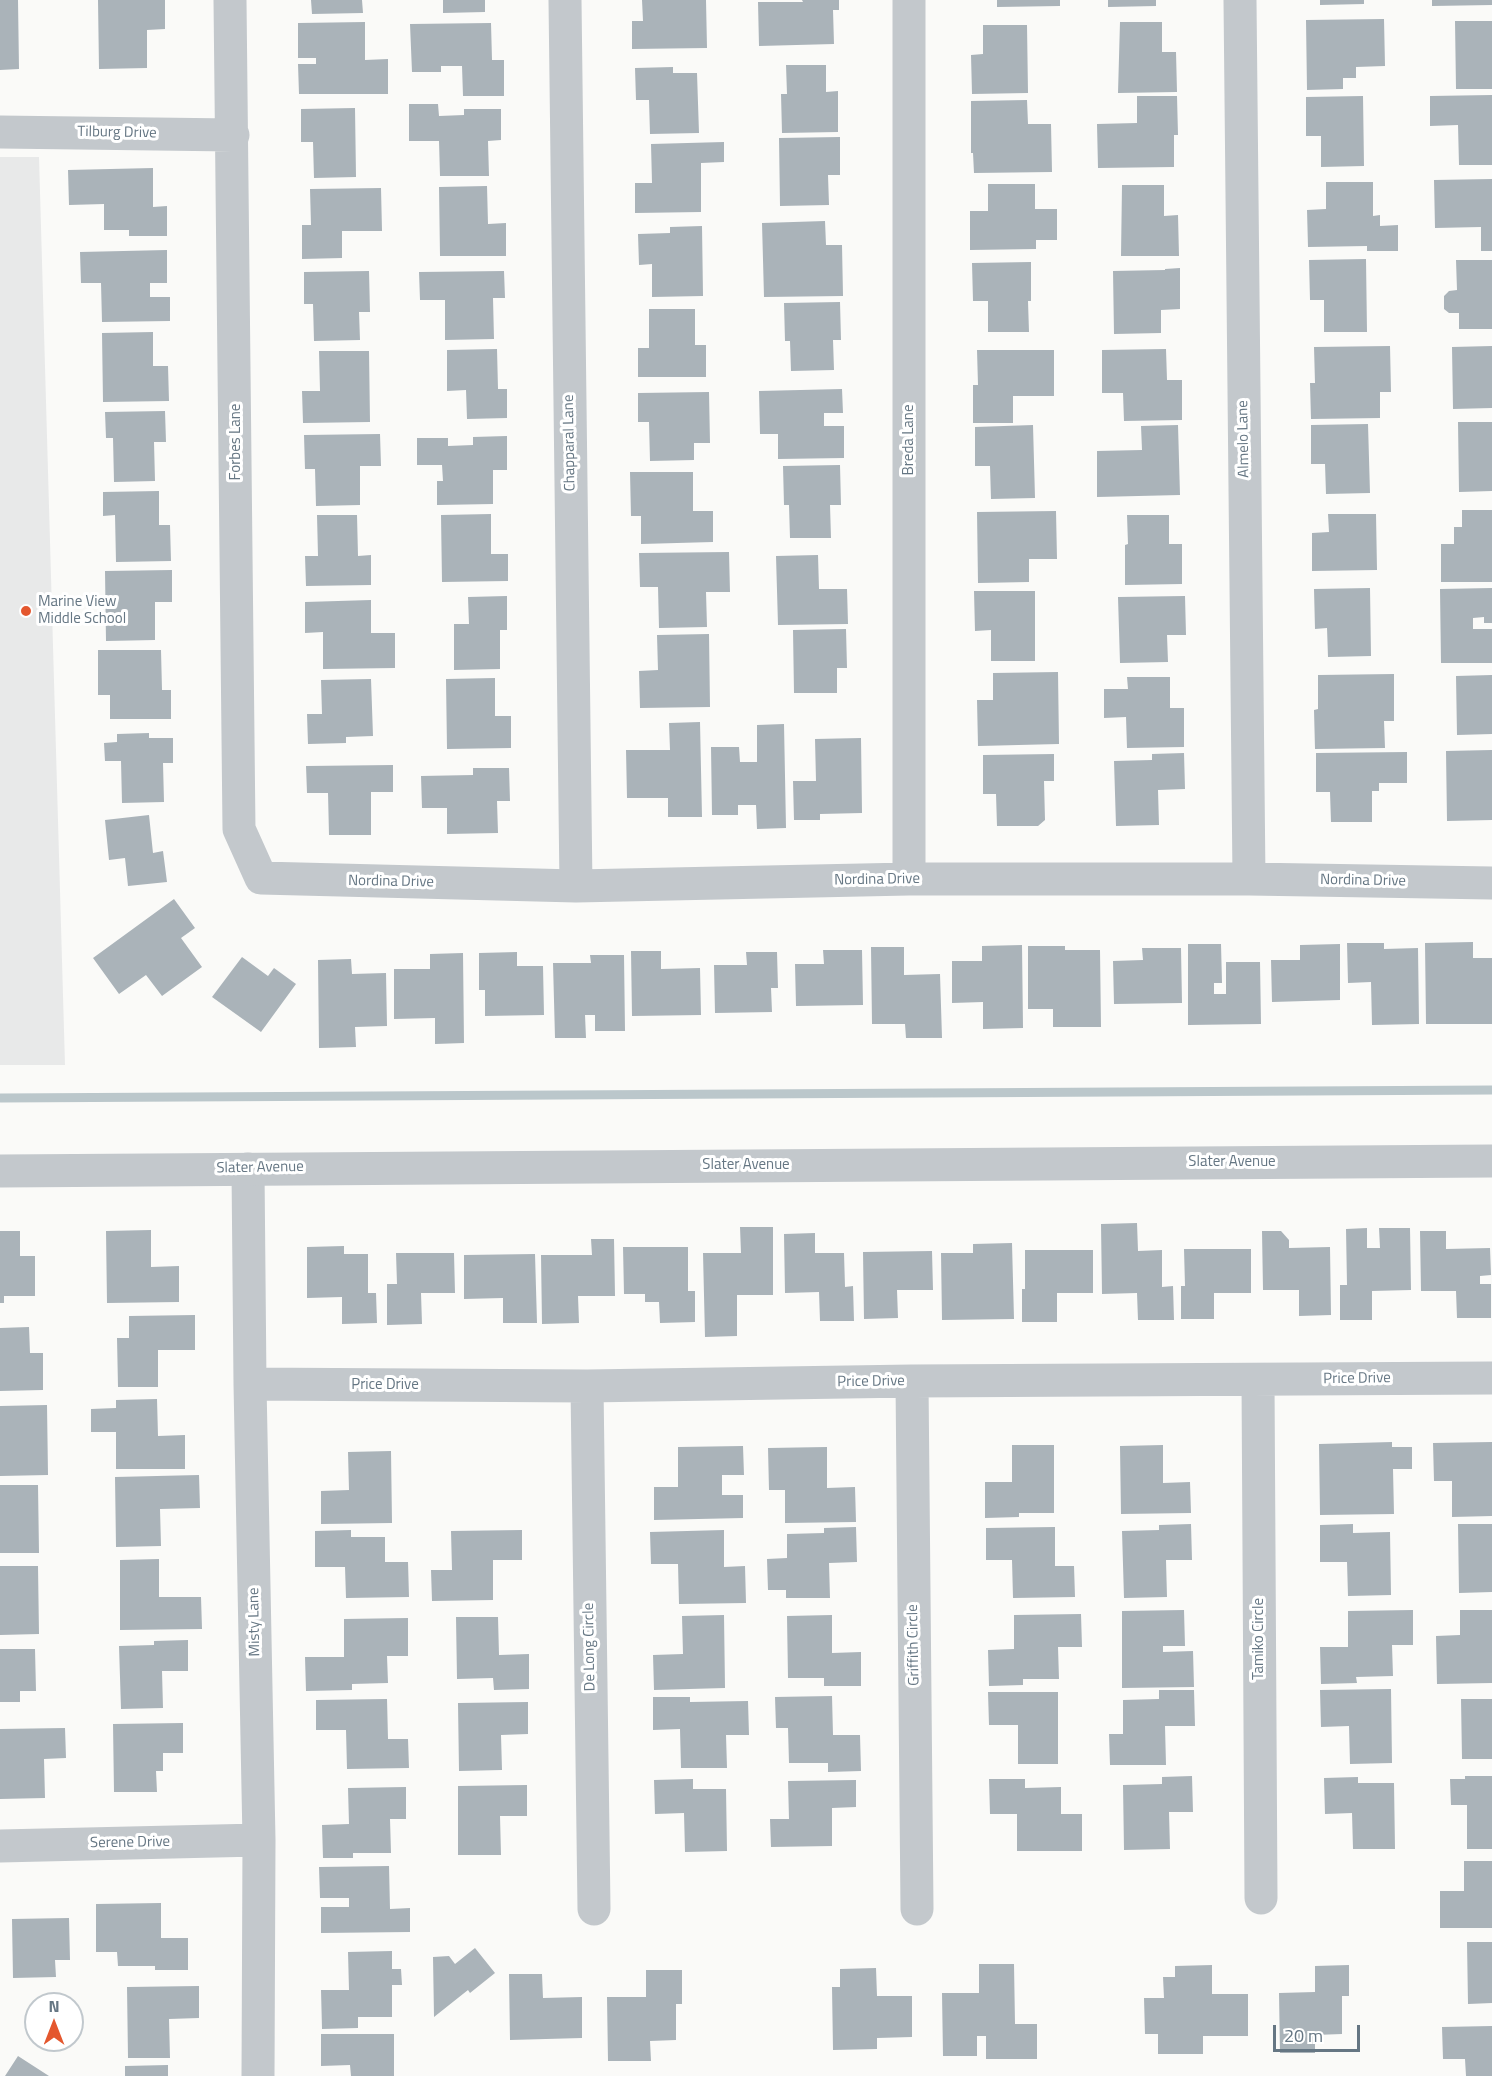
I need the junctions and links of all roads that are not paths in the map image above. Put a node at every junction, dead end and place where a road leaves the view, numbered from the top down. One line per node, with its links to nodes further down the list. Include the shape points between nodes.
1 (230, 0): 6 (street, Forbes Lane)
2 (565, 0): 11 (street, Chapparal Lane)
3 (909, 0): 8 (street, Breda Lane)
4 (1240, 0): 9 (street, Almelo Lane)
5 (0, 132): 6 (street, Tilburg Drive)
6 (233, 135): 7 (street, Forbes Lane, via 239,829)
7 (261, 878): 11 (street, Nordina Drive)
8 (909, 879): 9 (street, Nordina Drive); 11 (street, Nordina Drive)
9 (1249, 879): 10 (street, Nordina Drive)
10 (1492, 883)
11 (576, 886)
12 (1492, 1161): 13 (street, Slater Avenue)
13 (249, 1169): 14 (street, Slater Avenue); 18 (street, Misty Lane)
14 (0, 1171)
15 (1492, 1378): 16 (street, Price Drive)
16 (1258, 1380): 17 (street, Price Drive); 22 (street, Tamiko Circle)
17 (912, 1381): 19 (street, Price Drive); 24 (street, Griffith Circle)
18 (250, 1384): 19 (street, Price Drive); 20 (street, Misty Lane)
19 (586, 1386): 23 (street, De Long Circle)
20 (259, 1840): 21 (street, Serene Drive); 25 (street, Misty Lane)
21 (0, 1846)
22 (1261, 1898)
23 (594, 1909)
24 (916, 1909)
25 (258, 2076)

